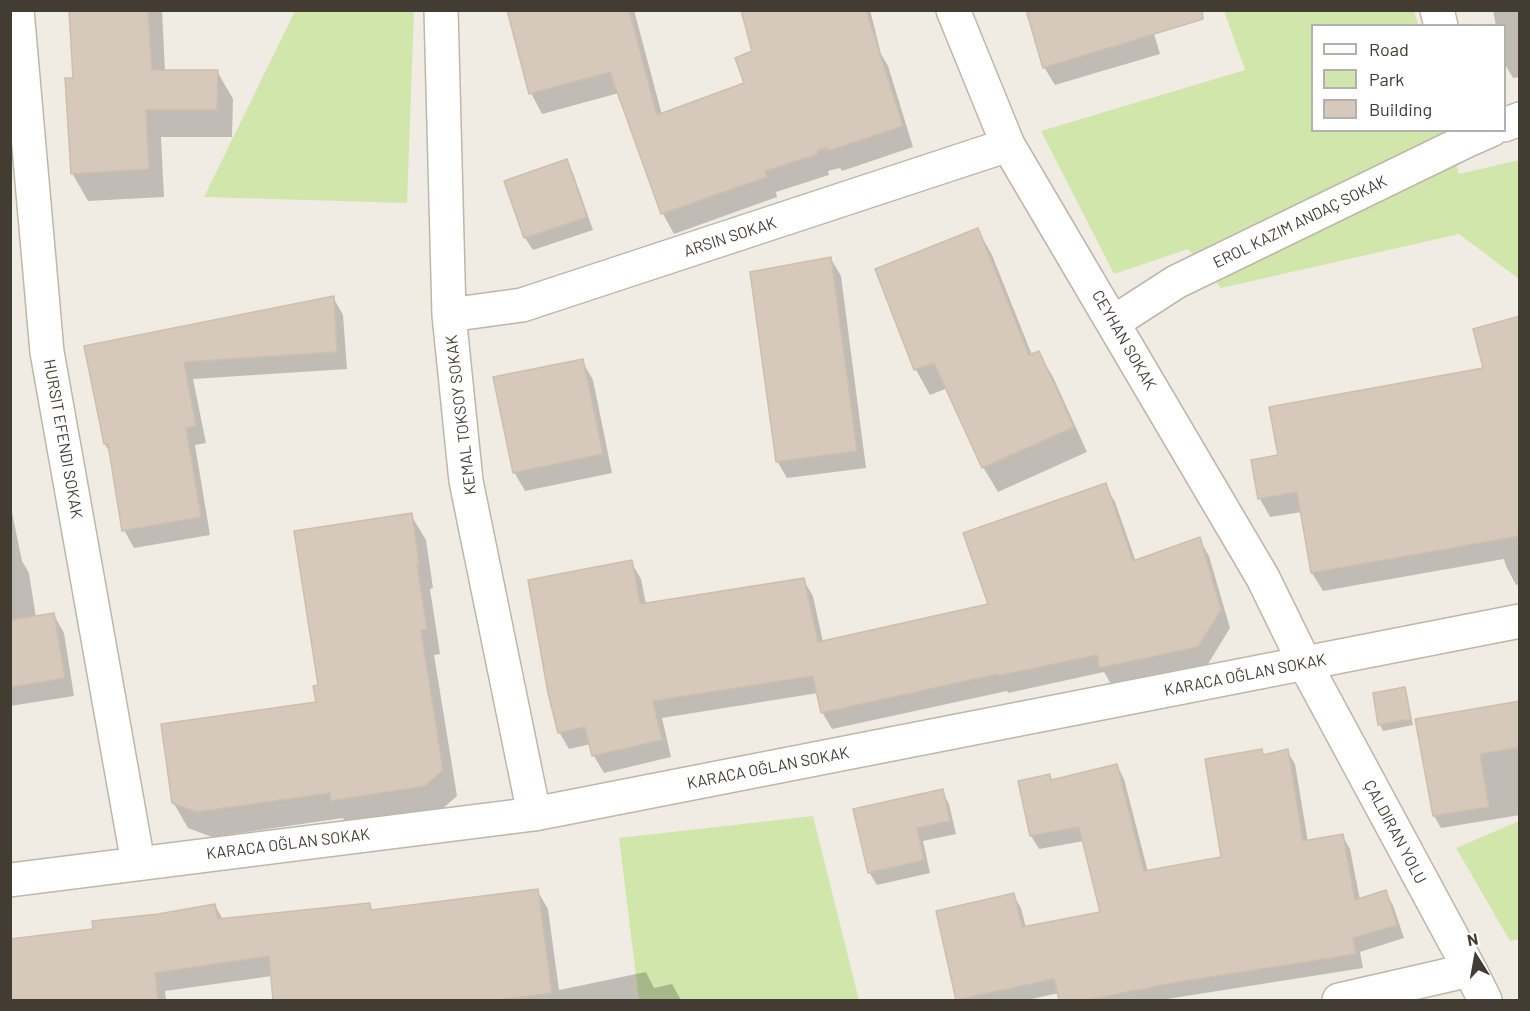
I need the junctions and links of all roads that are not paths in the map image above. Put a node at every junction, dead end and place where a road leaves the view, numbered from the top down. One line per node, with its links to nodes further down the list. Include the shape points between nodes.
1 (17, 10): 11 (street, via 47,352)
2 (441, 10): 6 (street, KEMAL TOKSOY SOKAK)
3 (953, 10): 5 (street, CEYHAN SOKAK)
4 (1474, 134): 7 (street, via 1176,282)
5 (1008, 146): 6 (street, via 522,306); 7 (street, CEYHAN SOKAK)
6 (449, 315): 10 (street, KEMAL TOKSOY SOKAK, via 466,481)
7 (1114, 322): 9 (street, CEYHAN SOKAK, via 1263,578)
8 (1520, 621): 9 (street, KARACA OĞLAN SOKAK)
9 (1305, 664): 10 (street, KARACA OĞLAN SOKAK); 13 (street, CEYHAN SOKAK)
10 (534, 814): 11 (street, KARACA OĞLAN SOKAK)
11 (138, 863): 12 (street, KARACA OĞLAN SOKAK)
12 (10, 880)
13 (1470, 970): 14 (street); 15 (street, CEYHAN SOKAK)
14 (1339, 1000)
15 (1485, 1000)

